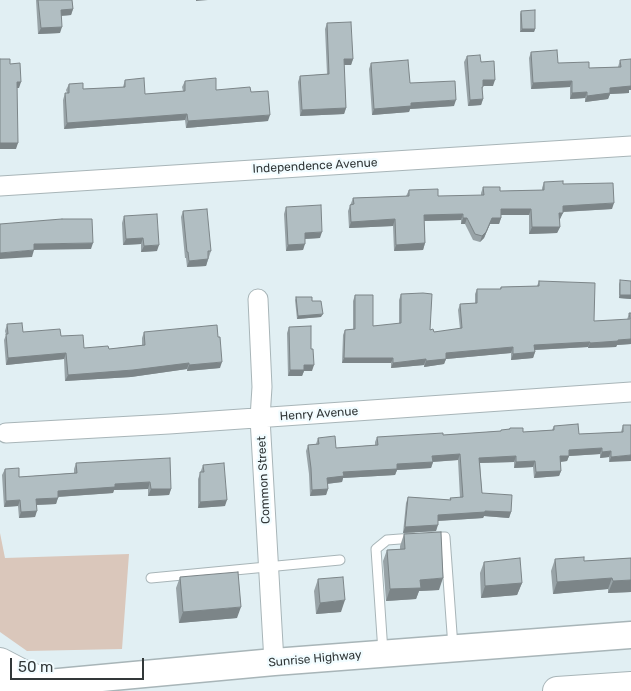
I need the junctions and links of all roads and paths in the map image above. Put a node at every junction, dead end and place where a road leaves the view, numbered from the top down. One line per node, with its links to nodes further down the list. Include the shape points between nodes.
1 (631, 146): 2 (street, Independence Avenue)
2 (0, 186)
3 (258, 298): 5 (street, Common Street, via 262,387)
4 (631, 392): 5 (street, Henry Avenue)
5 (260, 418): 6 (street, Henry Avenue); 8 (street, Common Street)
6 (6, 433)
7 (340, 560): 8 (lane)
8 (269, 568): 9 (lane); 14 (street, Common Street)
9 (150, 578)
10 (631, 635): 11 (main road, Sunrise Highway)
11 (453, 648): 12 (main road, Sunrise Highway); 12 (lane, via 445,537 387,540 376,549)
12 (383, 653): 14 (main road, Sunrise Highway)
13 (0, 662): 15 (main road)
14 (274, 662): 15 (main road, Sunrise Highway)
15 (48, 683): 17 (main road, Sunrise Highway)
16 (631, 686): 18 (main road)
17 (0, 687)
18 (557, 691)

